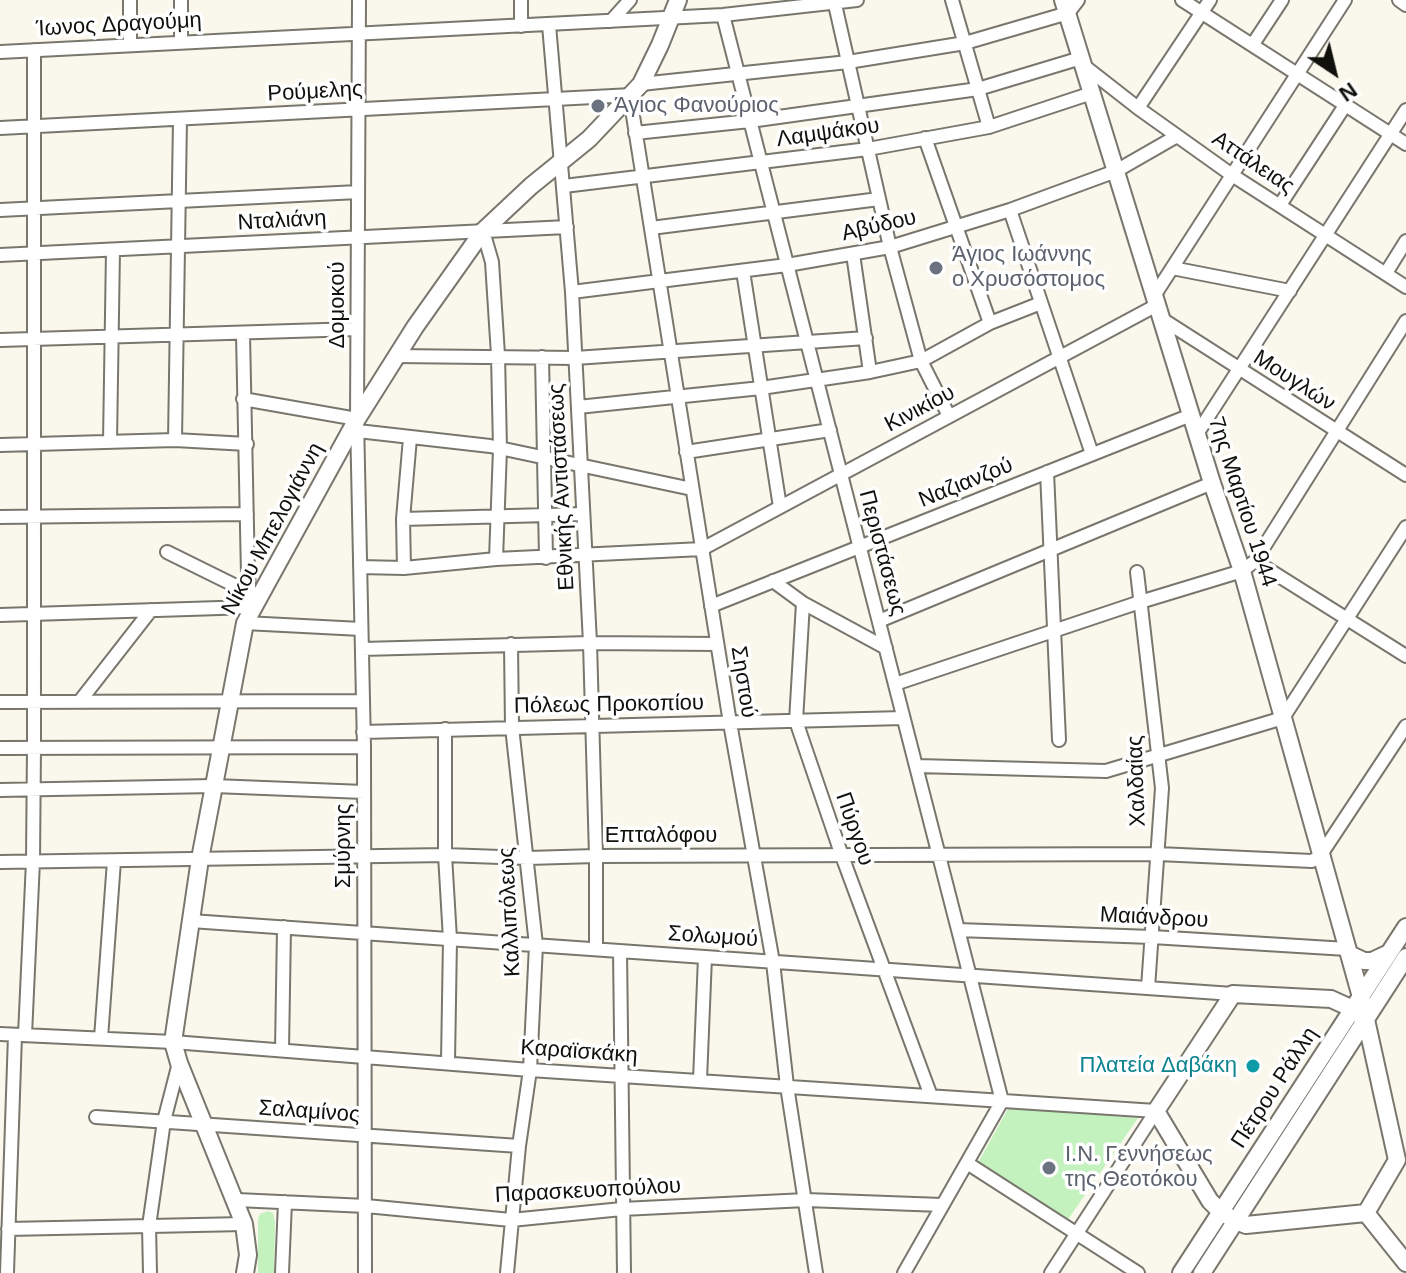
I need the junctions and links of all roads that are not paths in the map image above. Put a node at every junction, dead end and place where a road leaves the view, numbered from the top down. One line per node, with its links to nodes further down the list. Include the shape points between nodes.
1 (130, 0): 26 (street)
2 (181, 0): 24 (street)
3 (359, 0): 23 (street, Δομοκού)
4 (521, 0): 22 (street)
5 (630, 0): 20 (street)
6 (678, 0): 19 (main road, Νίκου Μπελογιάννη)
7 (857, 0): 14 (street, Ίωνος Δραγούμη)
8 (952, 0): 25 (street)
9 (1182, 0): 17 (street)
10 (1210, 0): 17 (street)
11 (1282, 0): 27 (street)
12 (1345, 0): 33 (street)
13 (1399, 0): 16 (street)
14 (834, 1): 18 (street, Ίωνος Δραγούμη); 31 (street)
15 (1070, 4): 25 (street, Ρούμελης); 30 (main road, 7ης Μαρτίου 1944)
16 (1406, 5)
17 (1202, 12): 27 (street); 40 (street)
18 (723, 15): 19 (street, Ίωνος Δραγούμη); 32 (street, Περιστάσεως)
19 (672, 18): 20 (street, Ίωνος Δραγούμη); 35 (main road, Νίκου Μπελογιάννη)
20 (611, 21): 21 (street, Ίωνος Δραγούμη)
21 (549, 25): 22 (street, Ίωνος Δραγούμη); 37 (street, Εθνικής Αντιστάσεως)
22 (521, 26): 23 (street, Ίωνος Δραγούμη)
23 (358, 35): 24 (street, Ίωνος Δραγούμη); 41 (street, Δομοκού)
24 (181, 41): 26 (street, Ίωνος Δραγούμη)
25 (965, 43): 31 (street, Ρούμελης); 34 (street)
26 (130, 44): 28 (street, Ίωνος Δραγούμη)
27 (1253, 44): 33 (street)
28 (34, 50): 29 (street, Ίωνος Δραγούμη); 45 (street)
29 (0, 52)
30 (1082, 61): 34 (street); 36 (main road, 7ης Μαρτίου 1944); 40 (street, Αττάλειας)
31 (848, 62): 32 (street, Ρούμελης); 39 (street)
32 (737, 72): 35 (street, Ρούμελης); 44 (street, Περιστάσεως)
33 (1298, 73): 38 (street); 57 (street)
34 (978, 89): 39 (street); 46 (street)
35 (634, 92): 37 (street, Ρούμελης); 48 (street, Σηστού); 54 (main road, Νίκου Μπελογιάννη)
36 (1092, 93): 46 (street, Λαμψάκου); 56 (main road, 7ης Μαρτίου 1944)
37 (557, 99): 41 (street, Ρούμελης); 54 (street, Εθνικής Αντιστάσεως)
38 (1346, 104): 49 (street); 63 (street)
39 (858, 106): 44 (street); 53 (street)
40 (1138, 108): 50 (street, Αττάλειας)
41 (358, 110): 43 (street, Ρούμελης); 60 (street, Δομοκού)
42 (1406, 110): 49 (street)
43 (180, 119): 45 (street, Ρούμελης); 62 (street)
44 (750, 121): 48 (street); 55 (street, Περιστάσεως)
45 (34, 126): 47 (street, Ρούμελης); 64 (street)
46 (989, 127): 51 (street, Λαμψάκου)
47 (0, 128)
48 (635, 133): 58 (street, Σηστού)
49 (1390, 134): 52 (street); 72 (street)
50 (1177, 136): 56 (street, Αβύδου); 57 (street, Αττάλειας)
51 (925, 138): 53 (street, Λαμψάκου); 69 (street)
52 (1406, 144)
53 (868, 149): 55 (street, Λαμψάκου); 61 (street)
54 (563, 161): 59 (street, Εθνικής Αντιστάσεως); 71 (main road, Νίκου Μπελογιάννη)
55 (760, 162): 58 (street, Λαμψάκου); 67 (street, Περιστάσεως)
56 (1116, 171): 66 (street, Αβύδου); 90 (main road, 7ης Μαρτίου 1944)
57 (1232, 175): 63 (street, Αττάλειας); 82 (street)
58 (643, 177): 59 (street, Λαμψάκου); 70 (street, Σηστού)
59 (564, 186): 68 (street, Εθνικής Αντιστάσεως)
60 (358, 192): 62 (street); 73 (street, Δομοκού)
61 (879, 199): 67 (street); 76 (street)
62 (179, 201): 64 (street); 75 (street)
63 (1280, 205): 72 (street, Αττάλειας)
64 (34, 208): 65 (street); 78 (street)
65 (0, 210)
66 (1010, 210): 69 (street, Αβύδου); 89 (street)
67 (773, 212): 70 (street); 81 (street, Περιστάσεως)
68 (567, 227): 71 (street, Νταλιάνη); 88 (street, Εθνικής Αντιστάσεως)
69 (956, 227): 76 (street, Αβύδου); 92 (street)
70 (651, 228): 85 (street, Σηστού)
71 (483, 231): 73 (street, Νταλιάνη); 103 (street, via 492,262); 104 (main road, Νίκου Μπελογιάννη)
72 (1326, 235): 84 (street, Αττάλειας); 87 (street)
73 (358, 238): 75 (street, Νταλιάνη); 93 (street, Δομοκού)
74 (1406, 241): 84 (street)
75 (178, 247): 77 (street, Νταλιάνη); 95 (street)
76 (890, 247): 79 (street, Αβύδου); 108 (street)
77 (113, 250): 78 (street, Νταλιάνη); 96 (street)
78 (33, 254): 80 (street, Νταλιάνη); 98 (street)
79 (853, 254): 81 (street, Αβύδου); 97 (street)
80 (0, 255)
81 (787, 265): 83 (street, Αβύδου); 100 (street, Περιστάσεως)
82 (1172, 268): 87 (street); 90 (street)
83 (743, 271): 85 (street, Αβύδου); 101 (street)
84 (1386, 273): 86 (street, Αττάλειας)
85 (659, 282): 88 (street, Αβύδου); 102 (street, Σηστού)
86 (1406, 287)
87 (1290, 291): 109 (street)
88 (572, 292): 107 (street, Εθνικής Αντιστάσεως)
89 (1041, 303): 92 (street); 106 (street)
90 (1158, 307): 106 (street, Κινικίου); 109 (street, Μουγλών); 116 (main road, 7ης Μαρτίου 1944)
91 (1406, 321): 120 (street)
92 (990, 323): 108 (street)
93 (357, 329): 94 (street); 118 (street, Δομοκού)
94 (243, 334): 95 (street); 114 (street)
95 (176, 336): 96 (street); 123 (street)
96 (111, 338): 98 (street); 125 (street)
97 (866, 338): 100 (street); 110 (street)
98 (35, 339): 99 (street); 126 (street)
99 (0, 340)
100 (807, 343): 101 (street); 111 (street, Περιστάσεως)
101 (755, 347): 102 (street); 112 (street)
102 (670, 351): 107 (street); 113 (street, Σηστού)
103 (498, 355): 104 (street); 105 (street); 129 (street)
104 (395, 356): 118 (main road, Νίκου Μπελογιάννη)
105 (542, 357): 107 (street); 132 (street)
106 (1059, 357): 117 (street, Κινικίου); 131 (street)
107 (575, 358): 115 (street, Εθνικής Αντιστάσεως)
108 (921, 361): 110 (street); 117 (street)
109 (1239, 369): 120 (street, Μουγλών); 121 (street)
110 (870, 372): 111 (street)
111 (816, 380): 112 (street); 119 (street, Περιστάσεως)
112 (761, 388): 113 (street); 124 (street)
113 (678, 397): 115 (street); 130 (street, Σηστού)
114 (243, 399): 118 (street); 127 (street)
115 (578, 407): 133 (street, Εθνικής Αντιστάσεως)
116 (1191, 415): 121 (main road, 7ης Μαρτίου 1944); 131 (street, Ναζιανζού)
117 (949, 416): 135 (street, Κινικίου)
118 (357, 425): 122 (street); 156 (street, Σμύρνης); 163 (main road, Νίκου Μπελογιάννη)
119 (830, 430): 124 (street); 135 (street, Περιστάσεως)
120 (1335, 430): 136 (street, Μουγλών); 155 (street)
121 (1197, 434): 137 (main road, 7ης Μαρτίου 1944)
122 (410, 438): 129 (street); 146 (street)
123 (175, 440): 125 (street); 127 (street)
124 (770, 440): 130 (street); 139 (street)
125 (110, 442): 126 (street)
126 (33, 444): 128 (street); 144 (street)
127 (247, 444): 140 (street)
128 (0, 445)
129 (500, 449): 132 (street); 143 (street)
130 (686, 452): 138 (street, Σηστού)
131 (1092, 454): 134 (street, Ναζιανζού)
132 (544, 459): 133 (street); 141 (street)
133 (581, 467): 138 (street); 142 (street, Εθνικής Αντιστάσεως)
134 (1047, 472): 148 (street, Ναζιανζού); 150 (street)
135 (841, 474): 139 (street, Κινικίου); 148 (street, Περιστάσεως)
136 (1406, 475)
137 (1212, 483): 150 (street); 155 (main road, 7ης Μαρτίου 1944)
138 (692, 489): 149 (street, Σηστού)
139 (780, 507): 149 (street, Κινικίου)
140 (247, 514): 144 (street); 163 (street)
141 (544, 514): 142 (street); 143 (street); 153 (street)
142 (583, 514): 152 (street, Εθνικής Αντιστάσεως)
143 (498, 515): 146 (street); 154 (street)
144 (33, 516): 145 (street); 166 (street)
145 (0, 517)
146 (403, 519): 157 (street)
147 (1406, 527): 167 (street)
148 (860, 548): 159 (street, Ναζιανζού); 168 (street, Περιστάσεως)
149 (702, 549): 152 (street); 162 (street, Σηστού)
150 (1051, 550): 168 (street); 170 (street)
151 (167, 552): 163 (street)
152 (585, 556): 153 (street); 171 (street, Εθνικής Αντιστάσεως)
153 (546, 558): 154 (street)
154 (496, 559): 157 (street)
155 (1248, 566): 160 (street); 167 (street); 184 (main road, 7ης Μαρτίου 1944)
156 (360, 567): 157 (street); 169 (street, Σμύρνης)
157 (404, 568)
158 (1137, 572): 160 (street, Χαλδαίας)
159 (773, 581): 161 (street); 162 (street, Ναζιανζού)
160 (1140, 602): 170 (street); 197 (street, Χαλδαίας)
161 (803, 603): 174 (street); 185 (street, Πύργου)
162 (711, 606): 173 (street, Σηστού)
163 (248, 607): 164 (street); 169 (street); 180 (main road, Νίκου Μπελογιάννη)
164 (151, 610): 166 (street); 179 (street)
165 (0, 615): 166 (street)
166 (34, 615): 178 (street)
167 (1346, 620): 176 (street); 184 (street)
168 (879, 621): 174 (street, Περιστάσεως)
169 (361, 629): 175 (street, Σμύρνης)
170 (1053, 631): 177 (street); 192 (street)
171 (590, 643): 172 (street); 173 (street); 187 (street, Εθνικής Αντιστάσεως)
172 (511, 644): 175 (street); 189 (street, Καλλιπόλεως)
173 (717, 644): 186 (street, Σηστού)
174 (886, 648): 177 (street, Περιστάσεως)
175 (362, 649): 181 (street, Σμύρνης)
176 (1406, 656)
177 (895, 684): 183 (street, Περιστάσεως)
178 (35, 701): 179 (street); 182 (street); 194 (street)
179 (80, 701): 180 (street)
180 (230, 701): 181 (street); 193 (main road, Νίκου Μπελογιάννη)
181 (363, 701): 191 (street, Σμύρνης)
182 (0, 702)
183 (903, 718): 185 (street, Πόλεως Προκοπίου); 198 (street, Περιστάσεως)
184 (1283, 718): 197 (street); 209 (main road, 7ης Μαρτίου 1944)
185 (796, 721): 186 (street, Πόλεως Προκοπίου); 208 (street, Πύργου)
186 (730, 723): 187 (street, Πόλεως Προκοπίου); 207 (street, Σηστού)
187 (591, 724): 189 (street, Πόλεως Προκοπίου); 206 (street, Εθνικής Αντιστάσεως)
188 (1406, 726): 209 (street)
189 (512, 727): 190 (street, Πόλεως Προκοπίου); 211 (street, Καλλιπόλεως)
190 (445, 729): 191 (street, Πόλεως Προκοπίου); 205 (street)
191 (363, 732): 195 (street, Σμύρνης)
192 (1059, 740)
193 (221, 746): 194 (street); 195 (street); 199 (main road, Νίκου Μπελογιάννη)
194 (34, 747): 196 (street); 200 (street)
195 (364, 747): 202 (street, Σμύρνης)
196 (0, 748)
197 (1159, 757): 198 (street, via 1106,771); 204 (street, Χαλδαίας)
198 (917, 766): 203 (street, Περιστάσεως)
199 (214, 786): 200 (street); 202 (street); 212 (main road, Νίκου Μπελογιάννη)
200 (34, 789): 201 (street); 213 (street)
201 (0, 790)
202 (364, 792): 210 (street, Σμύρνης)
203 (940, 854): 204 (street, Επταλόφου); 208 (street, Επταλόφου); 219 (street, Περιστάσεως)
204 (1158, 854): 209 (street, Επταλόφου, via 1312,861); 221 (street, Χαλδαίας)
205 (445, 855): 210 (street, Επταλόφου); 211 (street, Επταλόφου); 222 (street)
206 (596, 856): 207 (street, Επταλόφου); 211 (street, Επταλόφου); 224 (street, Εθνικής Αντιστάσεως)
207 (754, 856): 208 (street, Επταλόφου); 229 (street, Σηστού)
208 (842, 856): 230 (street, Πύργου)
209 (1320, 856): 226 (main road, 7ης Μαρτίου 1944)
210 (363, 857): 212 (street, Επταλόφου); 220 (street, Σμύρνης)
211 (528, 858): 223 (street, Καλλιπόλεως)
212 (200, 859): 214 (street, Επταλόφου); 216 (main road, Νίκου Μπελογιάννη)
213 (33, 861): 214 (street, Επταλόφου); 215 (street, Επταλόφου); 236 (street)
214 (114, 861): 237 (street)
215 (0, 862)
216 (191, 921): 217 (street, Σολωμού); 238 (main road, Νίκου Μπελογιάννη)
217 (284, 927): 220 (street, Σολωμού); 239 (street)
218 (1406, 927): 227 (main road, Πέτρου Ράλλη)
219 (958, 930): 221 (street, Μαιάνδρου); 231 (street, Περιστάσεως)
220 (364, 933): 222 (street, Σολωμού); 240 (street, Σμύρνης)
221 (1152, 937): 226 (street, Μαιάνδρου); 232 (street, Χαλδαίας)
222 (450, 939): 223 (street, Σολωμού); 241 (street)
223 (536, 945): 224 (street, Σολωμού); 243 (street, Καλλιπόλεως)
224 (596, 949): 225 (street, Σολωμού)
225 (620, 951): 228 (street, Σολωμού); 244 (street)
226 (1348, 952): 227 (main road, via 1364,961); 234 (main road, 7ης Μαρτίου 1944)
227 (1398, 955): 234 (main road, Πέτρου Ράλλη); 234 (main road, Πέτρου Ράλλη)
228 (705, 957): 229 (street, Σολωμού); 245 (street)
229 (773, 962): 230 (street, Σολωμού); 246 (street, Σηστού)
230 (884, 969): 231 (street, Σολωμού); 247 (street, Πύργου)
231 (971, 975): 232 (street, Σολωμού); 248 (street, Περιστάσεως)
232 (1148, 988): 233 (street, Σολωμού)
233 (1233, 994): 234 (main road, via 1331,999); 249 (main road)
234 (1360, 1008): 255 (main road); 263 (main road, Πέτρου Ράλλη); 266 (main road, Πέτρου Ράλλη)
235 (0, 1034): 236 (street, Καραϊσκάκη)
236 (20, 1035): 237 (street, Καραϊσκάκη); 269 (street)
237 (101, 1038): 238 (street, Καραϊσκάκη)
238 (173, 1042): 239 (street, Καραϊσκάκη); 242 (main road, Νίκου Μπελογιάννη)
239 (282, 1050): 240 (street, Καραϊσκάκη)
240 (364, 1056): 241 (street, Καραϊσκάκη); 253 (street, Σμύρνης)
241 (448, 1062): 243 (street, Καραϊσκάκη)
242 (179, 1063): 251 (street); 252 (main road, Νίκου Μπελογιάννη)
243 (530, 1070): 244 (street, Καραϊσκάκη); 254 (street, Καλλιπόλεως)
244 (620, 1074): 245 (street, Καραϊσκάκη); 262 (street)
245 (700, 1080): 246 (street, Καραϊσκάκη)
246 (787, 1086): 247 (street, Καραϊσκάκη); 258 (street, Σηστού)
247 (931, 1096): 248 (street, Καραϊσκάκη)
248 (1002, 1101): 249 (street, Καραϊσκάκη); 256 (street)
249 (1156, 1111): 263 (main road); 270 (street)
250 (96, 1117): 251 (street, Σαλαμίνος)
251 (164, 1121): 252 (street, Σαλαμίνος); 268 (street)
252 (205, 1125): 253 (street, Σαλαμίνος); 257 (main road, Νίκου Μπελογιάννη)
253 (366, 1136): 254 (street, Σαλαμίνος); 261 (street, Σμύρνης)
254 (519, 1146): 265 (street, Καλλιπόλεως)
255 (1402, 1160): 264 (main road)
256 (967, 1163): 260 (street); 270 (street)
257 (237, 1200): 259 (street, Παρασκευοπούλου); 267 (main road, Νίκου Μπελογιάννη)
258 (806, 1200): 260 (street, Παρασκευοπούλου); 262 (street, Παρασκευοπούλου); 279 (street, Σηστού)
259 (285, 1202): 261 (street, Παρασκευοπούλου); 275 (street)
260 (942, 1205): 280 (street)
261 (366, 1206): 265 (street, Παρασκευοπούλου); 276 (street, Σμύρνης)
262 (622, 1209): 265 (street, Παρασκευοπούλου); 278 (street)
263 (1221, 1212): 266 (main road); 283 (main road, Πέτρου Ράλλη)
264 (1366, 1213): 266 (main road, via 1246,1225); 271 (main road)
265 (511, 1220): 277 (street, Καλλιπόλεως)
266 (1236, 1221): 284 (main road, Πέτρου Ράλλη)
267 (244, 1224): 268 (street); 274 (main road, Νίκου Μπελογιάννη)
268 (149, 1226): 269 (street); 273 (street)
269 (8, 1229): 272 (street)
270 (1076, 1233): 281 (street); 282 (street)
271 (1406, 1263)
272 (7, 1273)
273 (150, 1273)
274 (245, 1273)
275 (282, 1273)
276 (365, 1273)
277 (507, 1273)
278 (624, 1273)
279 (816, 1273)
280 (904, 1273)
281 (1051, 1273)
282 (1138, 1273)
283 (1181, 1273)
284 (1202, 1273)

